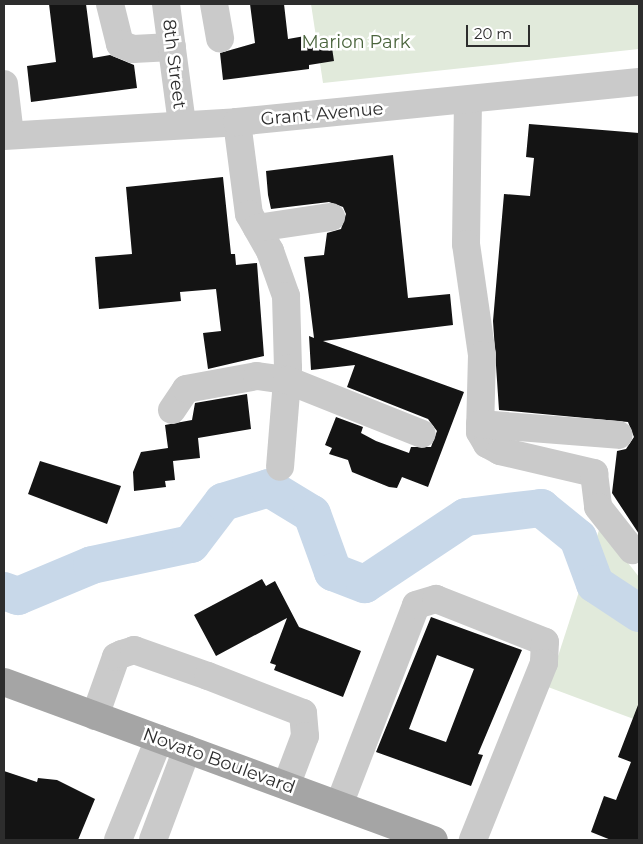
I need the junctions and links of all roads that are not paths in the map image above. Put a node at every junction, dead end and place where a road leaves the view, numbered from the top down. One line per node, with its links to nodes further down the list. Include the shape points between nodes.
1 (110, 4): 5 (street, via 120,44 133,49)
2 (166, 4): 5 (street, 8th Street)
3 (214, 4): 4 (street)
4 (220, 38)
5 (172, 47): 10 (street, 8th Street)
6 (639, 82): 8 (street, Grant Avenue)
7 (4, 84): 11 (street)
8 (468, 100): 9 (street, Grant Avenue); 16 (street, via 466,244 482,355)
9 (237, 122): 10 (street, Grant Avenue); 13 (street, via 249,214)
10 (182, 124): 11 (street, Grant Avenue)
11 (7, 136)
12 (331, 217): 13 (street)
13 (257, 228): 14 (street, via 286,296)
14 (286, 393): 15 (street, via 256,376 186,389); 17 (street); 19 (street)
15 (172, 410)
16 (480, 424): 18 (street); 20 (street, via 487,444 500,451 594,473 598,506)
17 (422, 434)
18 (619, 435)
19 (280, 467)
20 (632, 550)
21 (4, 682): 22 (main road, Novato Boulevard)
22 (95, 716): 23 (main road, Novato Boulevard); 25 (street, via 116,657 122,654 134,650 208,676 303,713 305,736)
23 (159, 739): 24 (main road, Novato Boulevard); 27 (street)
24 (186, 749): 25 (main road, Novato Boulevard); 28 (street)
25 (286, 786): 26 (main road, Novato Boulevard)
26 (339, 805): 29 (main road, Novato Boulevard); 30 (street, via 416,605 436,599 545,642 544,663)
27 (118, 840)
28 (153, 840)
29 (434, 840)
30 (473, 840)

